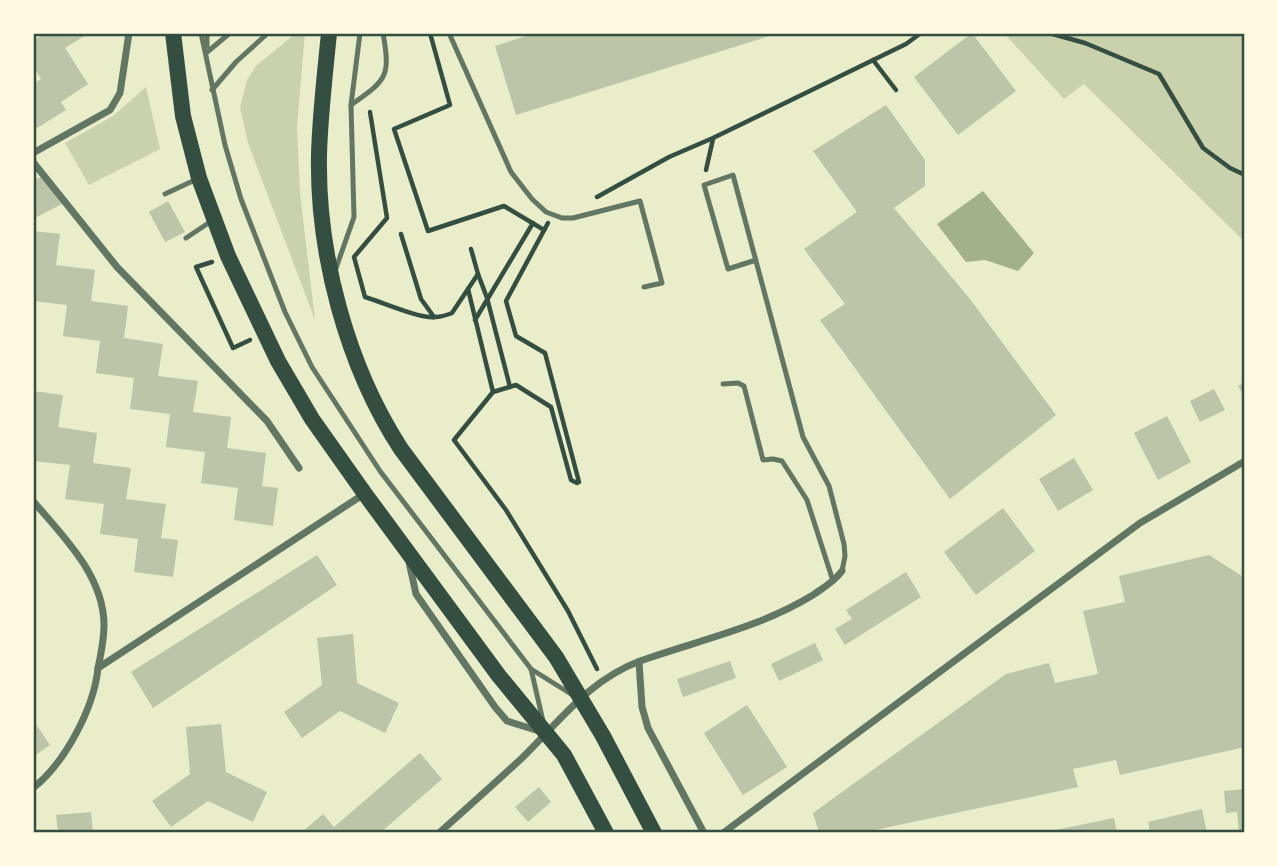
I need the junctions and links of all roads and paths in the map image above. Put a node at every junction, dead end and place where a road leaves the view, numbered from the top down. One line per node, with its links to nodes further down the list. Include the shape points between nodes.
1 (129, 33): 21 (street, via 120,93 110,110)
2 (173, 33): 25 (main road, via 183,116)
3 (201, 33): 14 (lane)
4 (207, 33): 14 (lane)
5 (230, 33): 14 (lane)
6 (268, 33): 16 (lane)
7 (329, 33): 38 (main road, via 319,157)
8 (360, 33): 18 (lane)
9 (383, 33): 18 (lane, via 384,78)
10 (430, 33): 30 (path, via 450,105 394,129 428,231 504,206)
11 (449, 33): 27 (lane, via 511,172)
12 (920, 33): 15 (path)
13 (1049, 33): 24 (path, via 1159,74 1203,148)
14 (206, 53): 16 (lane)
15 (873, 60): 17 (path); 20 (path)
16 (212, 90): 57 (lane, via 241,199 304,352 380,471)
17 (895, 90)
18 (351, 105): 38 (lane, via 354,217)
19 (370, 111): 42 (path, via 387,218 354,257 365,297)
20 (713, 138): 23 (path); 28 (path, via 603,192)
21 (33, 153)
22 (33, 162): 49 (street, via 117,268 267,421)
23 (706, 170)
24 (1245, 175)
25 (199, 178): 26 (lane); 29 (main road)
26 (165, 194)
27 (552, 215): 28 (lane); 31 (path)
28 (573, 218): 39 (lane, via 640,201 662,283)
29 (213, 220): 33 (lane); 35 (main road)
30 (533, 223): 31 (path); 41 (path)
31 (544, 230): 46 (path, via 506,301 516,336 545,353 577,483 571,480 551,407 516,385)
32 (401, 234): 42 (path, via 421,299)
33 (186, 238)
34 (471, 249): 37 (path)
35 (228, 256): 44 (main road); 44 (path, via 196,267 213,306 233,348)
36 (756, 260): 36 (lane, via 733,174 704,185 728,269); 53 (lane, via 803,437 829,486 844,544)
37 (478, 274): 40 (path); 41 (path)
38 (332, 282): 59 (main road, via 358,362 401,449 536,628)
39 (644, 287)
40 (468, 289): 42 (path, via 452,313); 43 (path)
41 (487, 298): 43 (path); 46 (path)
42 (434, 318)
43 (475, 320): 47 (path)
44 (263, 334): 50 (main road, via 301,401)
45 (723, 384): 54 (lane, via 744,386 764,460 782,461 807,500)
46 (510, 387): 47 (path)
47 (493, 393): 58 (path, via 454,440 506,510 568,611)
48 (1245, 461): 66 (street, via 1140,523)
49 (299, 468)
50 (365, 494): 52 (main road); 56 (street)
51 (33, 500): 56 (street, via 81,560 99,594 104,626)
52 (405, 547): 60 (main road); 60 (street, via 416,594 495,708 507,721)
53 (842, 571): 54 (street)
54 (834, 581): 55 (street, via 762,622)
55 (639, 662): 58 (street); 65 (street, via 648,728)
56 (98, 668): 61 (street, via 76,733 60,760)
57 (531, 669): 59 (lane); 60 (lane)
58 (602, 679): 59 (street)
59 (580, 699): 60 (street); 64 (main road)
60 (546, 733): 62 (street); 63 (main road, via 564,755)
61 (33, 788)
62 (439, 833)
63 (606, 833)
64 (654, 833)
65 (704, 833)
66 (723, 833)

